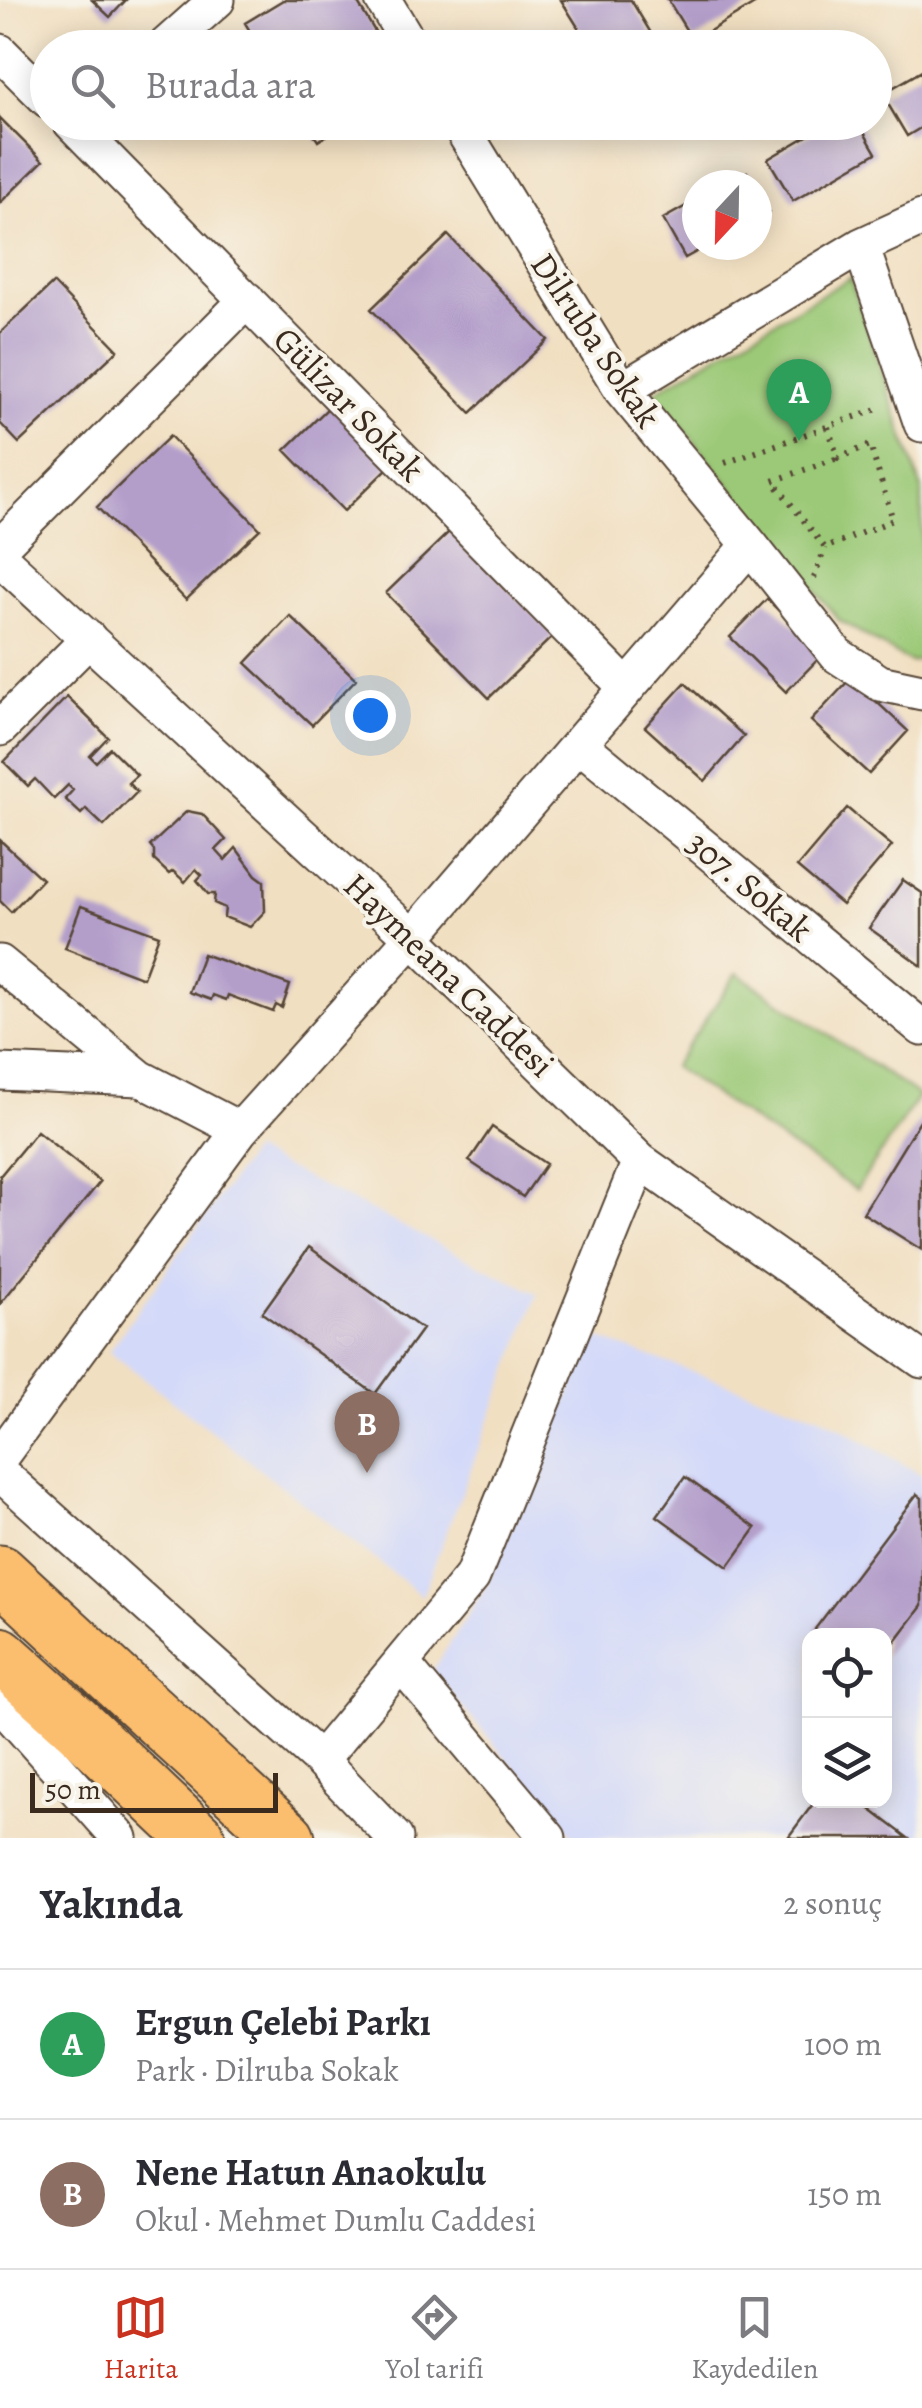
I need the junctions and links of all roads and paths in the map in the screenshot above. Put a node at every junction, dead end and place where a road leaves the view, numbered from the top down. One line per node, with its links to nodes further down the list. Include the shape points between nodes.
1 (217, 0): 3 (street)
2 (383, 0): 4 (street)
3 (183, 30)
4 (401, 30)
5 (0, 52): 6 (street)
6 (30, 82)
7 (91, 140): 11 (street, Gülizar Sokak)
8 (469, 140): 12 (street, Dilruba Sokak)
9 (922, 218): 10 (street)
10 (861, 246): 12 (street); 13 (street)
11 (247, 300): 18 (street); 21 (street, Gülizar Sokak)
12 (622, 390): 16 (street, Dilruba Sokak)
13 (917, 411): 14 (path)
14 (828, 427): 15 (path); 16 (path)
15 (838, 458): 15 (path, via 870,445 894,520 825,548 773,481)
16 (691, 474): 17 (street, Dilruba Sokak)
17 (750, 546): 21 (street); 22 (street, Dilruba Sokak, via 836,656 880,683)
18 (0, 547)
19 (0, 558): 20 (street, Haymeana Caddesi)
20 (88, 640): 23 (street); 25 (street, Haymeana Caddesi)
21 (626, 688): 24 (street)
22 (922, 692)
23 (0, 728)
24 (579, 744): 25 (street); 27 (street, 307. Sokak)
25 (412, 938): 30 (street); 31 (street, Haymeana Caddesi)
26 (0, 963): 29 (street)
27 (922, 1028)
28 (0, 1072): 29 (street)
29 (140, 1078): 30 (street)
30 (240, 1130): 33 (street)
31 (640, 1161): 32 (street, Haymeana Caddesi); 37 (street, via 472,1577)
32 (922, 1360)
33 (0, 1457)
34 (0, 1473): 39 (street)
35 (0, 1573): 42 (highway)
36 (0, 1655): 41 (highway)
37 (400, 1663): 39 (street); 44 (street)
38 (0, 1704): 40 (street)
39 (320, 1760): 43 (street)
40 (120, 1838)
41 (197, 1838)
42 (287, 1838)
43 (396, 1838)
44 (548, 1838)

